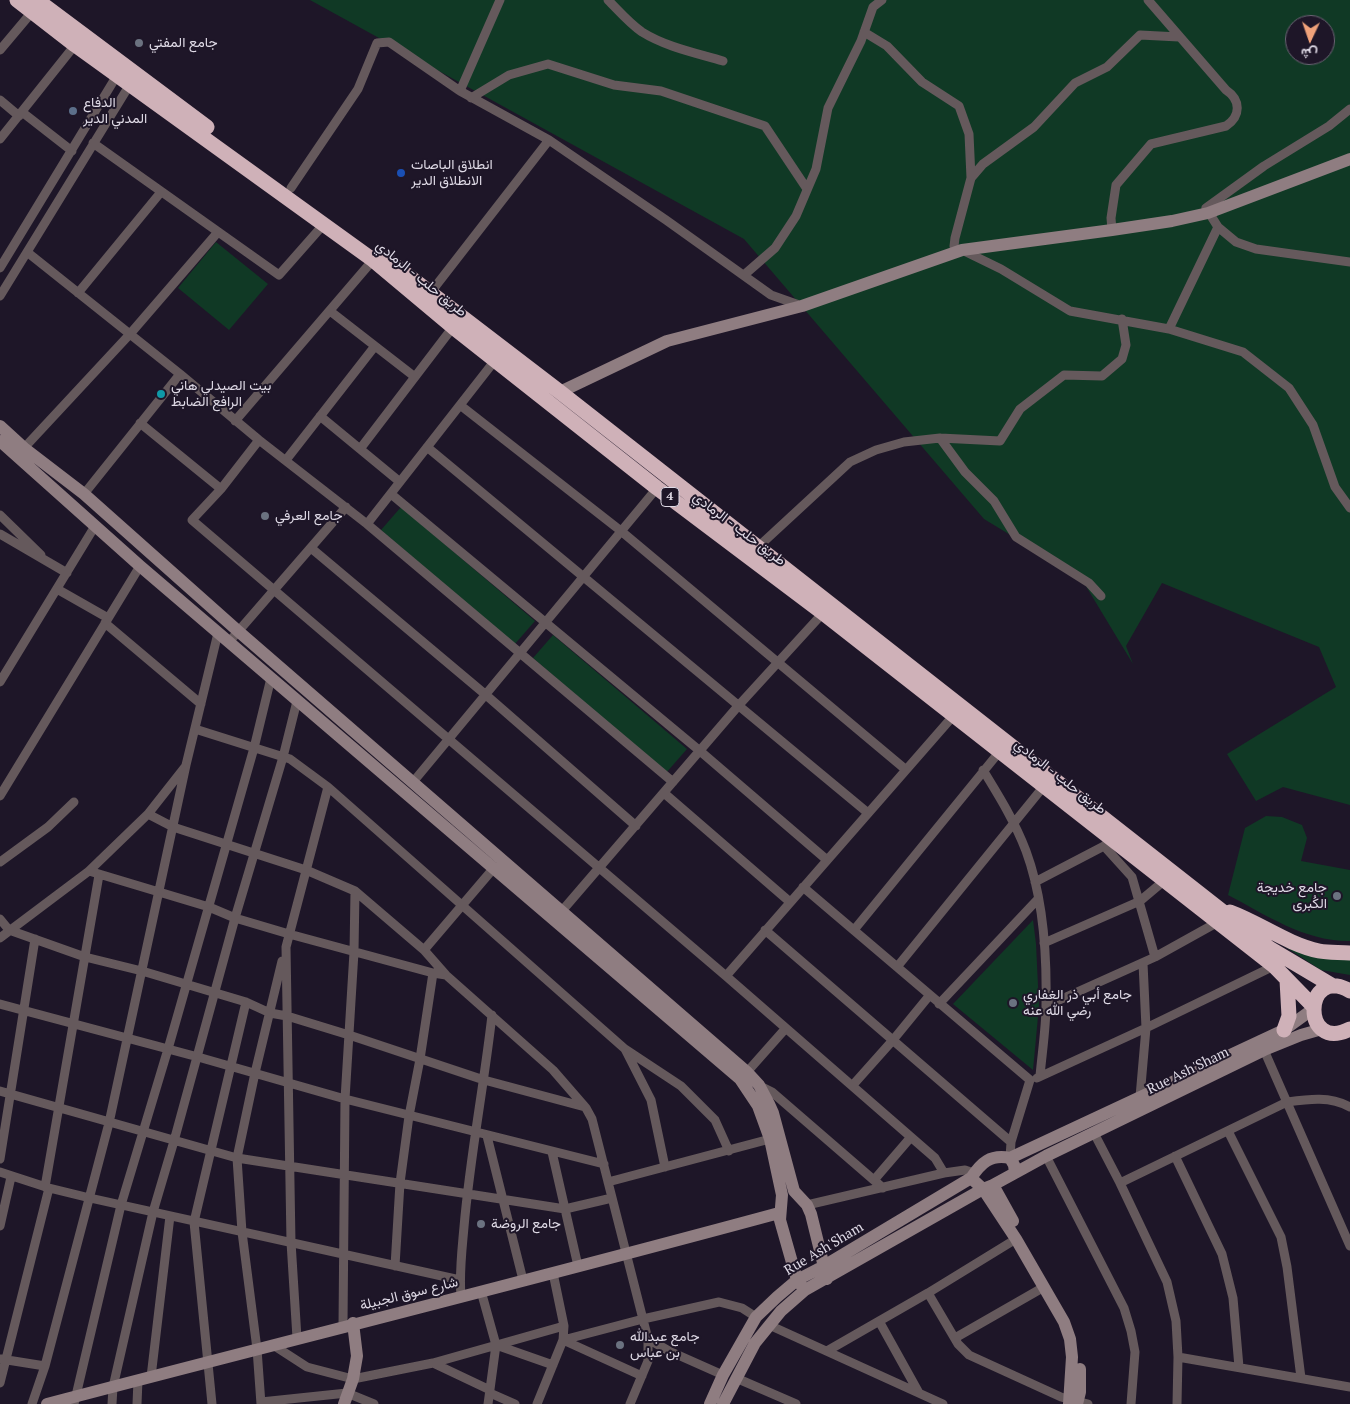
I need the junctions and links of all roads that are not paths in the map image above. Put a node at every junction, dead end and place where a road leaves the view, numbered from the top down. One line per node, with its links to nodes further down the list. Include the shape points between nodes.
1 (17, 0): 6 (highway, طريق حلب - الرمادي / 4)
2 (500, 0): 13 (street)
3 (608, 0): 11 (street, via 644,33 680,49)
4 (882, 0): 7 (street, via 873,7)
5 (1148, 0): 8 (street)
6 (34, 6): 9 (highway, طريق حلب - الرمادي / 4); 10 (street); 12 (highway, طريق حلب - الرمادي / 4)
7 (864, 32): 23 (street, via 887,46 922,82 959,106 969,134); 25 (street, via 828,108 816,169)
8 (1179, 37): 23 (street, via 1140,35 1106,67 1076,83 1034,127 983,164); 30 (street, via 1236,99 1236,118 1226,126 1152,144 1116,185)
9 (75, 45): 12 (highway, طريق حلب - الرمادي / 4); 17 (street)
10 (0, 50)
11 (723, 61)
12 (127, 75): 20 (street); 21 (street); 24 (highway, طريق حلب - الرمادي / 4); 28 (highway, طريق حلب - الرمادي / 4)
13 (460, 91): 14 (street); 24 (street, via 389,42 377,43 358,89)
14 (471, 98): 19 (street); 25 (street, via 509,75 548,64 614,85 661,91 765,126)
15 (0, 100): 17 (street)
16 (1350, 109): 27 (street, via 1206,208)
17 (20, 114): 18 (street); 21 (street)
18 (0, 139)
19 (549, 140): 37 (street); 39 (street)
20 (94, 143): 26 (street); 33 (street)
21 (72, 151): 36 (street)
22 (1350, 159): 27 (street)
23 (971, 178): 32 (street, via 954,238 954,246)
24 (290, 188): 39 (highway, طريق حلب - الرمادي / 4)
25 (807, 189): 37 (street, via 796,216 775,248)
26 (161, 192): 31 (street); 38 (street)
27 (1208, 213): 29 (street); 30 (street)
28 (324, 224): 31 (street, via 279,275); 34 (highway, طريق حلب - الرمادي / 4)
29 (1218, 227): 35 (street, via 1236,242 1256,249); 45 (street)
30 (1112, 230): 32 (street)
31 (218, 232): 46 (street)
32 (959, 251): 41 (street); 43 (street, via 1001,269 1070,311)
33 (27, 252): 38 (street); 40 (street)
34 (373, 260): 42 (street); 44 (highway, طريق حلب - الرمادي / 4)
35 (1350, 262)
36 (0, 268)
37 (744, 275): 41 (street, via 771,295)
38 (78, 292): 46 (street)
39 (430, 292): 51 (highway, طريق حلب - الرمادي / 4)
40 (0, 296)
41 (802, 306): 51 (street, via 667,341)
42 (330, 311): 47 (street); 54 (street)
43 (1122, 319): 45 (street); 57 (street, via 1126,345 1122,359 1102,376 1064,374 1020,409 1000,441)
44 (453, 327): 48 (highway, طريق حلب - الرمادي / 4); 50 (street)
45 (1169, 330): 70 (street, via 1243,352 1289,388 1313,425 1334,487)
46 (130, 334): 49 (street); 61 (street)
47 (375, 346): 50 (street); 53 (street)
48 (496, 359): 52 (street); 65 (highway, طريق حلب - الرمادي / 4)
49 (180, 374): 54 (street); 55 (street)
50 (415, 377): 62 (street)
51 (560, 392): 76 (highway, طريق حلب - الرمادي / 4)
52 (460, 405): 60 (street); 74 (street)
53 (320, 416): 62 (street); 63 (street)
54 (235, 421): 58 (street)
55 (140, 423): 66 (street); 67 (street)
56 (0, 426): 61 (street)
57 (940, 438): 76 (street, via 904,442 850,462); 84 (street, via 965,472 994,501 1016,537 1089,583)
58 (259, 440): 63 (street); 66 (street)
59 (0, 441): 73 (street)
60 (428, 447): 64 (street); 81 (street)
61 (24, 448): 67 (street)
62 (360, 449): 64 (street)
63 (286, 460): 69 (street)
64 (400, 482): 68 (street)
65 (657, 488): 74 (street); 85 (highway, طريق حلب - الرمادي / 4)
66 (221, 489): 83 (street, via 192,520)
67 (84, 494): 88 (street)
68 (391, 494): 72 (street); 87 (street)
69 (346, 507): 72 (street); 77 (street)
70 (1350, 508)
71 (0, 515): 78 (street)
72 (368, 524): 91 (street)
73 (95, 526): 79 (street); 80 (street)
74 (622, 531): 81 (street); 92 (street)
75 (0, 534): 78 (street)
76 (758, 547): 142 (highway, طريق حلب - الرمادي / 4)
77 (311, 548): 83 (street); 95 (street)
78 (47, 561): 80 (street)
79 (140, 566): 86 (street); 89 (street)
80 (67, 573): 82 (street)
81 (584, 576): 87 (street); 98 (street)
82 (57, 589): 86 (street); 94 (street)
83 (273, 591): 88 (street); 101 (street)
84 (1100, 596)
85 (823, 613): 92 (street); 99 (highway, طريق حلب - الرمادي / 4)
86 (107, 621): 97 (street); 114 (street)
87 (546, 622): 91 (street); 103 (street)
88 (238, 631): 90 (street); 109 (street)
89 (218, 633): 90 (street); 97 (street)
90 (229, 642): 93 (street)
91 (520, 653): 95 (street); 110 (street)
92 (778, 662): 98 (street); 107 (street)
93 (271, 678): 96 (street); 102 (street)
94 (0, 682)
95 (486, 694): 101 (street); 119 (street)
96 (297, 700): 105 (street); 127 (street)
97 (201, 704): 100 (street)
98 (739, 705): 103 (street); 116 (street)
99 (954, 715): 104 (highway, طريق حلب - الرمادي / 4); 107 (street)
100 (195, 729): 102 (street); 106 (street)
101 (449, 738): 109 (street); 126 (street)
102 (254, 748): 105 (street); 122 (street)
103 (700, 751): 110 (street); 124 (street)
104 (1000, 751): 108 (street); 112 (highway, طريق حلب - الرمادي / 4)
105 (283, 757): 111 (street); 123 (street)
106 (186, 765): 117 (street); 120 (street)
107 (906, 770): 116 (street)
108 (983, 770): 118 (street); 147 (street)
109 (413, 782): 141 (street)
110 (673, 782): 113 (street)
111 (328, 786): 128 (street); 139 (street)
112 (1044, 786): 118 (street); 121 (highway, طريق حلب - الرمادي / 4)
113 (664, 793): 119 (street); 138 (street)
114 (0, 796)
115 (74, 802): 125 (street, via 48,827)
116 (868, 813): 124 (street)
117 (148, 814): 120 (street); 129 (street)
118 (1014, 823): 132 (street, via 1027,852); 160 (street)
119 (636, 826): 126 (street)
120 (173, 827): 122 (street); 134 (street)
121 (1108, 843): 131 (highway, طريق حلب - الرمادي / 4); 132 (street); 137 (street, via 1132,877)
122 (226, 845): 123 (street); 140 (street)
123 (255, 853): 128 (street); 143 (street)
124 (827, 860): 133 (street)
125 (0, 862)
126 (599, 868): 141 (street); 164 (street)
127 (493, 869): 139 (street); 219 (street, via 740,1079 758,1106)
128 (306, 870): 135 (street); 148 (street)
129 (89, 871): 130 (street); 145 (street)
130 (99, 875): 134 (street); 156 (street)
131 (1165, 880): 137 (street); 142 (highway, طريق حلب - الرمادي / 4)
132 (1034, 882): 136 (street)
133 (803, 887): 138 (street); 147 (street)
134 (159, 892): 140 (street); 161 (street)
135 (355, 892): 153 (street); 154 (street)
136 (1038, 899): 151 (street); 173 (street)
137 (1140, 901): 151 (street); 157 (street)
138 (790, 902): 146 (street)
139 (462, 905): 153 (street); 190 (street)
140 (209, 907): 143 (street); 166 (street)
141 (562, 912): 195 (street)
142 (1218, 915): 155 (highway, via 1249,918 1294,943 1319,951); 157 (street); 159 (highway, طريق حلب - الرمادي / 4); 167 (highway, طريق حلب - الرمادي / 4)
143 (235, 918): 148 (street); 169 (street)
144 (0, 919): 145 (street)
145 (9, 930): 149 (street); 150 (street)
146 (766, 930): 164 (street); 188 (street)
147 (854, 930): 160 (street)
148 (289, 934): 152 (street); 154 (street)
149 (0, 938)
150 (35, 939): 156 (street); 176 (street)
151 (1044, 943): 174 (street)
152 (286, 947): 177 (street); 178 (street)
153 (424, 950): 163 (street)
154 (354, 952): 162 (street); 186 (street)
155 (1350, 953)
156 (85, 957): 161 (street); 180 (street)
157 (1155, 957): 158 (street)
158 (1143, 963): 174 (street); 182 (street)
159 (1274, 966): 165 (highway, طريق حلب - الرمادي / 4); 182 (street)
160 (896, 967): 170 (street)
161 (142, 971): 166 (street); 187 (street)
162 (433, 974): 163 (street); 193 (street)
163 (446, 975): 179 (street)
164 (726, 976): 181 (street)
165 (1287, 980): 175 (highway, طريق حلب - الرمادي / 4); 184 (highway, via 1289,1016)
166 (186, 985): 169 (street); 189 (street)
167 (1333, 986): 168 (highway, 4); 175 (highway, via 1320,993)
168 (1350, 991)
169 (216, 992): 171 (street); 192 (street)
170 (930, 996): 173 (street); 188 (street)
171 (246, 1002): 177 (street); 194 (street)
172 (0, 1004): 176 (street)
173 (939, 1004): 199 (street)
174 (1046, 1006): 197 (street)
175 (1313, 1007): 183 (highway, 4, via 1317,1023); 184 (street, Rue Ash'Sham)
176 (24, 1010): 180 (street); 204 (street)
177 (270, 1013): 178 (street); 196 (street)
178 (287, 1016): 186 (street); 200 (street)
179 (492, 1016): 198 (street); 210 (street, via 553,1070)
180 (73, 1024): 187 (street); 209 (street)
181 (786, 1028): 195 (street); 202 (street)
182 (1146, 1028): 197 (street); 205 (street)
183 (1322, 1028): 185 (highway, via 1329,1032); 191 (street, Rue Ash'Sham)
184 (1284, 1030): 205 (street, Rue Ash'Sham)
185 (1348, 1032)
186 (348, 1035): 193 (street); 206 (street)
187 (127, 1039): 189 (street); 212 (street)
188 (893, 1040): 202 (street); 221 (street)
189 (168, 1049): 192 (street); 214 (street)
190 (625, 1049): 223 (street, via 681,1086 715,1120); 232 (street, via 651,1100)
191 (1264, 1050): 207 (street); 216 (street, Rue Ash'Sham)
192 (198, 1057): 194 (street); 220 (street)
193 (420, 1059): 198 (street); 211 (street)
194 (230, 1066): 196 (street); 222 (street)
195 (747, 1072): 201 (street)
196 (255, 1073): 200 (street); 227 (street)
197 (1040, 1076): 199 (street)
198 (484, 1080): 210 (street); 215 (street)
199 (1030, 1080): 221 (street)
200 (288, 1082): 206 (street); 231 (street)
201 (759, 1085): 239 (street, via 772,1092); 250 (street, via 773,1113 794,1191)
202 (852, 1086): 218 (street)
203 (0, 1091): 204 (street)
204 (10, 1094): 209 (street); 229 (street)
205 (1140, 1098): 228 (street, Rue Ash'Sham)
206 (345, 1099): 211 (street); 236 (street)
207 (1287, 1102): 208 (street, via 1313,1098 1341,1102); 213 (street); 261 (street)
208 (1350, 1107)
209 (59, 1108): 212 (street); 244 (street)
210 (586, 1108): 230 (street)
211 (409, 1116): 215 (street); 241 (street)
212 (109, 1123): 214 (street); 247 (street)
213 (1228, 1131): 226 (street); 300 (street, via 1281,1237)
214 (144, 1133): 220 (street); 251 (street)
215 (476, 1133): 217 (street); 246 (street)
216 (1094, 1133): 225 (street, Rue Ash'Sham); 242 (street)
217 (487, 1136): 224 (street); 248 (street)
218 (911, 1137): 234 (street, via 935,1158); 239 (street)
219 (770, 1139): 223 (street); 252 (street, via 782,1195)
220 (174, 1142): 222 (street); 254 (street)
221 (1011, 1142): 228 (street)
222 (210, 1151): 227 (street); 256 (street)
223 (729, 1151): 232 (street)
224 (552, 1152): 230 (street); 253 (street)
225 (1046, 1156): 235 (street, Rue Ash'Sham); 326 (street, via 1124,1308 1135,1352)
226 (1175, 1156): 242 (street); 296 (street, via 1222,1254 1234,1298)
227 (237, 1158): 231 (street); 258 (street)
228 (1010, 1158): 235 (street); 237 (street, Rue Ash'Sham, via 996,1157 985,1162)
229 (0, 1159)
230 (604, 1164): 240 (street)
231 (291, 1166): 236 (street); 260 (street)
232 (665, 1167): 240 (street)
233 (0, 1172): 238 (street)
234 (944, 1173): 237 (street, via 965,1170); 245 (street)
235 (1015, 1173): 243 (street, Rue Ash'Sham)
236 (344, 1175): 241 (street); 263 (street)
237 (973, 1176): 243 (street, via 978,1186); 267 (street, Rue Ash'Sham)
238 (11, 1177): 244 (street); 257 (street)
239 (874, 1180): 245 (street)
240 (608, 1182): 249 (street)
241 (400, 1183): 246 (street); 264 (street)
242 (1120, 1183): 290 (street, via 1167,1282 1176,1321)
243 (988, 1187): 259 (street); 267 (street, Rue Ash'Sham); 311 (street, via 1071,1321 1079,1352 1080,1378)
244 (47, 1188): 247 (street); 291 (street)
245 (882, 1188): 250 (street)
246 (467, 1192): 248 (street); 268 (street)
247 (90, 1198): 251 (street); 295 (street)
248 (502, 1198): 253 (street); 269 (street)
249 (612, 1198): 253 (street); 262 (street)
250 (803, 1202): 252 (street, شارع سوق الجبيلة); 267 (street, via 812,1214)
251 (121, 1205): 254 (street); 309 (street)
252 (780, 1208): 262 (street, شارع سوق الجبيلة); 270 (street)
253 (565, 1209): 265 (street)
254 (153, 1212): 255 (street); 304 (street)
255 (170, 1216): 256 (street); 299 (street)
256 (194, 1222): 258 (street); 292 (street)
257 (0, 1226)
258 (242, 1232): 260 (street); 288 (street)
259 (1016, 1239): 271 (street); 274 (street)
260 (291, 1242): 263 (street); 282 (street)
261 (1350, 1246)
262 (626, 1254): 265 (street, شارع سوق الجبيلة); 277 (street)
263 (343, 1255): 264 (street); 279 (street)
264 (395, 1266): 268 (street)
265 (578, 1266): 266 (street, شارع سوق الجبيلة)
266 (553, 1273): 269 (street, شارع سوق الجبيلة); 281 (street)
267 (825, 1273): 270 (street, Rue Ash'Sham); 272 (street, Rue Ash'Sham)
268 (460, 1280): 275 (street)
269 (523, 1280): 273 (street, شارع سوق الجبيلة)
270 (797, 1280): 272 (street); 276 (street, Rue Ash'Sham)
271 (1044, 1287): 283 (street); 311 (street, via 1061,1314 1070,1339)
272 (806, 1290): 280 (street, Rue Ash'Sham)
273 (481, 1291): 275 (street, شارع سوق الجبيلة); 287 (street)
274 (928, 1293): 278 (street); 283 (street)
275 (462, 1296): 279 (street, شارع سوق الجبيلة)
276 (756, 1317): 277 (street, via 742,1308 719,1302); 298 (street, Rue Ash'Sham)
277 (643, 1319): 284 (street); 285 (street)
278 (879, 1321): 289 (street); 307 (street)
279 (348, 1325): 282 (street, شارع سوق الجبيلة); 301 (street, via 357,1356)
280 (769, 1325): 289 (street); 298 (street, Rue Ash'Sham)
281 (564, 1326): 284 (street); 287 (street)
282 (297, 1338): 286 (street, شارع سوق الجبيلة)
283 (954, 1338): 311 (street, via 969,1355)
284 (563, 1340): 294 (street); 297 (street)
285 (648, 1340): 297 (street, via 648,1361); 298 (street)
286 (273, 1345): 288 (street, شارع سوق الجبيلة); 301 (street, via 307,1367)
287 (496, 1345): 293 (street); 294 (street); 306 (street)
288 (257, 1349): 292 (street, شارع سوق الجبيلة); 310 (street)
289 (827, 1352): 307 (street)
290 (1178, 1357): 296 (street); 327 (street)
291 (3, 1360): 295 (street); 303 (street)
292 (208, 1362): 299 (street, شارع سوق الجبيلة); 316 (street)
293 (433, 1363): 301 (street); 306 (street)
294 (553, 1365): 320 (street)
295 (45, 1366): 312 (street)
296 (1238, 1367): 300 (street)
297 (642, 1376): 321 (street)
298 (730, 1376): 322 (street, Rue Ash'Sham); 323 (street, Rue Ash'Sham); 324 (street)
299 (151, 1377): 302 (street, شارع سوق الجبيلة)
300 (1301, 1378): 305 (street)
301 (353, 1379): 308 (street)
302 (138, 1380): 304 (street, شارع سوق الجبيلة); 315 (street)
303 (0, 1383)
304 (113, 1387): 309 (street, شارع سوق الجبيلة); 314 (street)
305 (1350, 1387)
306 (490, 1392): 318 (street); 319 (street)
307 (919, 1394): 325 (street)
308 (346, 1399): 310 (street); 317 (street)
309 (74, 1400): 313 (street, شارع سوق الجبيلة)
310 (261, 1403)
311 (1076, 1403)
312 (32, 1404)
313 (47, 1404)
314 (112, 1404)
315 (137, 1404)
316 (212, 1404)
317 (374, 1404)
318 (488, 1404)
319 (515, 1404)
320 (537, 1404)
321 (630, 1404)
322 (710, 1404)
323 (723, 1404)
324 (796, 1404)
325 (943, 1404)
326 (1131, 1404)
327 (1177, 1404)

